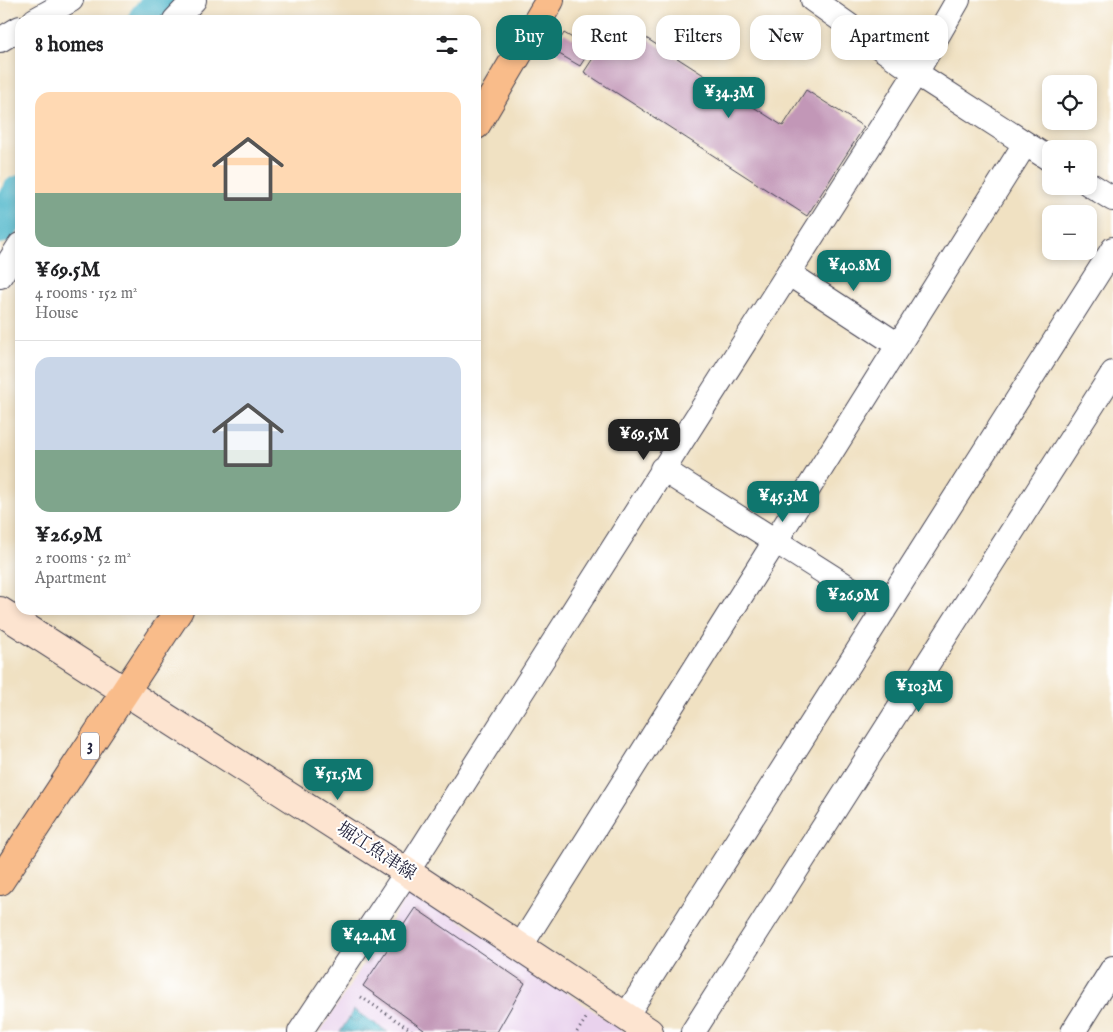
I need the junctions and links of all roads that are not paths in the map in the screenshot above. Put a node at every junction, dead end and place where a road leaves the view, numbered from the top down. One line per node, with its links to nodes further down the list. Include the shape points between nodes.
1 (38, 0): 7 (street)
2 (71, 0): 8 (street)
3 (194, 0): 9 (street)
4 (550, 0): 13 (main road)
5 (813, 0): 12 (street)
6 (958, 0): 12 (street)
7 (35, 15)
8 (43, 15)
9 (180, 15)
10 (15, 31): 11 (street)
11 (0, 40)
12 (916, 73): 14 (street); 20 (street)
13 (481, 117)
14 (1025, 144): 15 (street); 22 (street)
15 (1042, 154)
16 (1097, 189): 17 (street)
17 (1113, 199)
18 (1113, 250): 26 (street)
19 (15, 253): 21 (street)
20 (788, 273): 22 (street); 24 (street)
21 (0, 276)
22 (898, 344): 25 (street)
23 (1113, 373): 37 (street)
24 (662, 469): 25 (street); 30 (street)
25 (775, 541): 26 (street); 32 (street)
26 (884, 610): 34 (street)
27 (0, 611): 29 (main road, 堀江魚津線)
28 (176, 615): 29 (main road, 3)
29 (127, 690): 30 (main road, 堀江魚津線); 31 (main road, 3)
30 (407, 872): 32 (main road, 堀江魚津線); 35 (street)
31 (0, 881)
32 (520, 947): 34 (main road, 堀江魚津線)
33 (1113, 968): 38 (street)
34 (626, 1016): 36 (main road, 堀江魚津線)
35 (300, 1032)
36 (649, 1032)
37 (693, 1032)
38 (1073, 1032)

